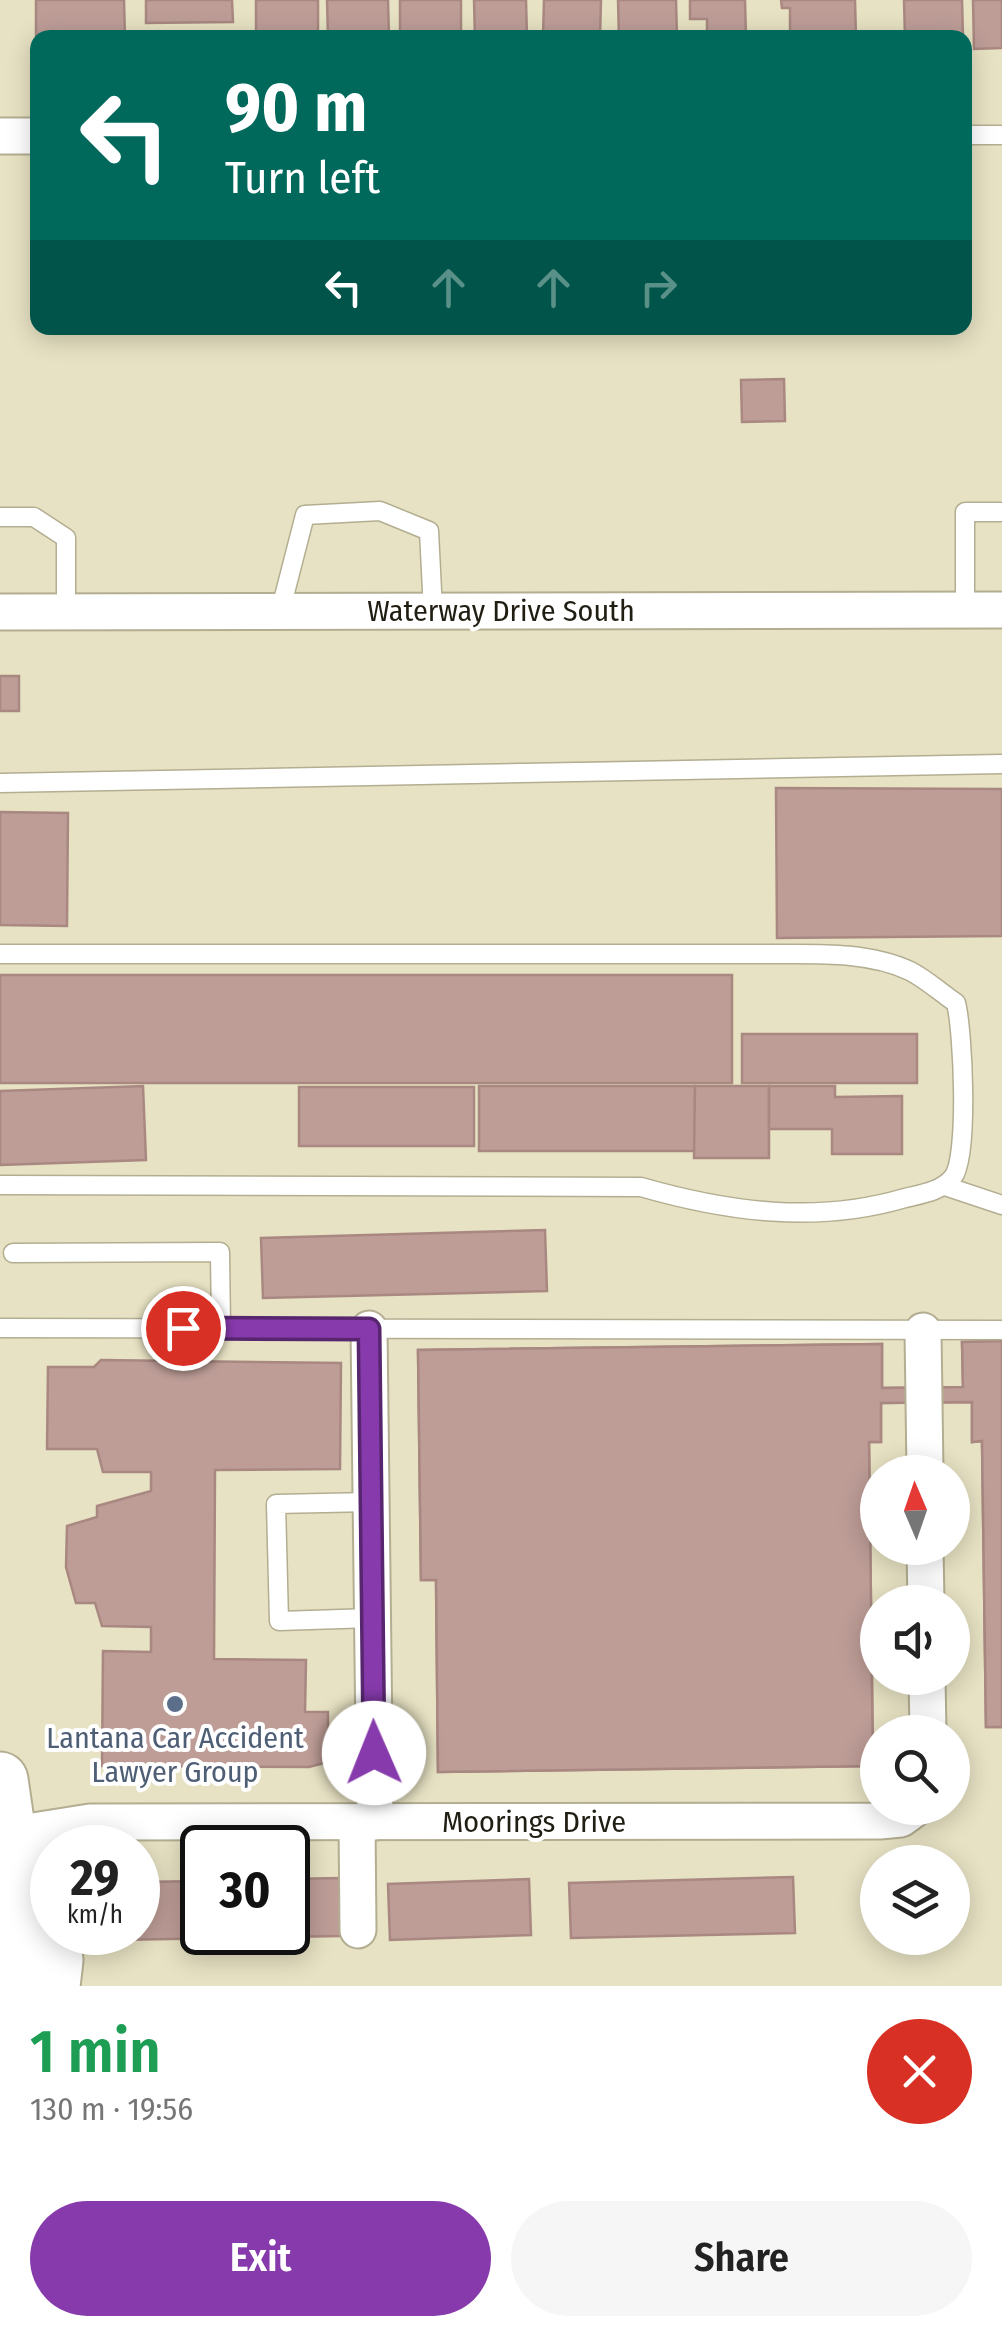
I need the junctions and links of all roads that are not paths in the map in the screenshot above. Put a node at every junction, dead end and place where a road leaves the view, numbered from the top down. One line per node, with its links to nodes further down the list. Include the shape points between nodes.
1 (972, 135): 2 (lane)
2 (1002, 135)
3 (0, 136): 4 (street)
4 (30, 136)
5 (1002, 512): 7 (lane, via 965,512)
6 (0, 517): 11 (lane, via 34,517 66,538)
7 (964, 610): 8 (street, Waterway Drive South); 9 (street, Waterway Drive South)
8 (1002, 610)
9 (434, 611): 12 (street, Waterway Drive South); 12 (lane, via 429,531 380,511 305,515)
10 (0, 612): 11 (street, Waterway Drive South)
11 (66, 612): 12 (street, Waterway Drive South)
12 (280, 612)
13 (1002, 764): 14 (lane)
14 (0, 783)
15 (0, 954): 17 (lane, via 824,954 878,961 911,971 956,1002 960,1151 957,1172)
16 (0, 1185): 17 (lane, via 642,1187 785,1214 880,1206)
17 (945, 1186): 18 (lane)
18 (1002, 1204)
19 (12, 1253): 21 (lane, via 220,1252)
20 (0, 1328): 21 (lane)
21 (221, 1328): 22 (lane)
22 (369, 1329): 24 (lane); 26 (street)
23 (1002, 1330): 24 (lane)
24 (923, 1331): 25 (street)
25 (925, 1455)
26 (371, 1502): 27 (street); 27 (lane, via 276,1504 278,1621)
27 (372, 1618): 30 (street)
28 (0, 1780): 31 (main road)
29 (860, 1821): 30 (street, Moorings Drive)
30 (366, 1822): 31 (street, Moorings Drive, via 90,1822); 32 (street)
31 (8, 1835): 33 (main road); 34 (main road, via 39,1870 55,1960)
32 (358, 1930)
33 (10, 1986)
34 (52, 1986)

